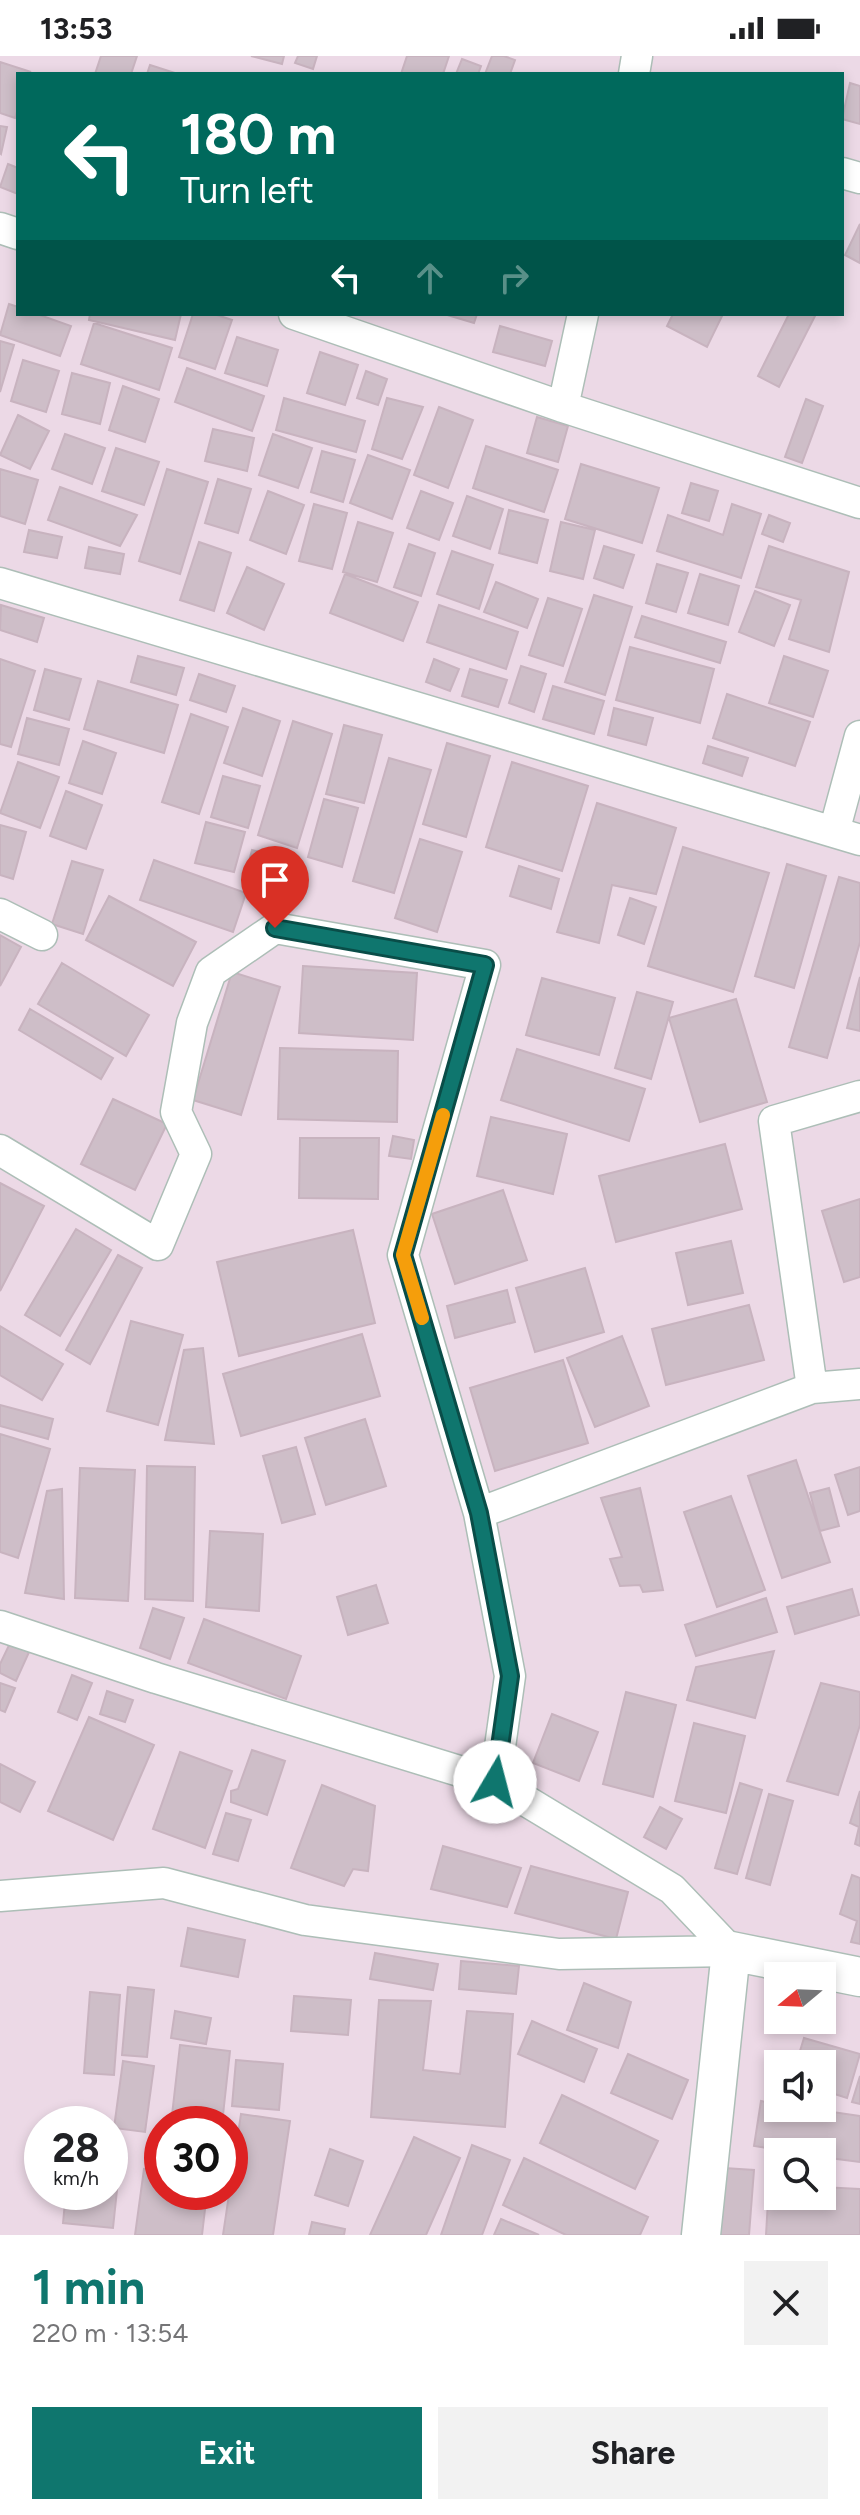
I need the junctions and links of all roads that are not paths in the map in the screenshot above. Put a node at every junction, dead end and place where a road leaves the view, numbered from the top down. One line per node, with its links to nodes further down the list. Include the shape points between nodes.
1 (300, 316): 3 (street)
2 (583, 316): 3 (street)
3 (563, 407): 4 (street)
4 (860, 503)
5 (0, 583): 7 (street)
6 (860, 736): 7 (street)
7 (847, 836)
8 (0, 914): 9 (street)
9 (42, 935)
10 (860, 1096): 13 (street, via 774,1121)
11 (0, 1150): 14 (street, via 158,1245 196,1154 176,1112 192,1023 211,972 275,928 485,965 403,1255)
12 (860, 1384): 13 (street)
13 (812, 1388): 14 (street)
14 (479, 1513): 16 (street, via 510,1676)
15 (0, 1626): 16 (street)
16 (495, 1782): 18 (street, via 672,1889)
17 (0, 1896): 18 (street, via 164,1883 305,1920 559,1954)
18 (731, 1951): 19 (street); 20 (street)
19 (860, 1977)
20 (701, 2235)

